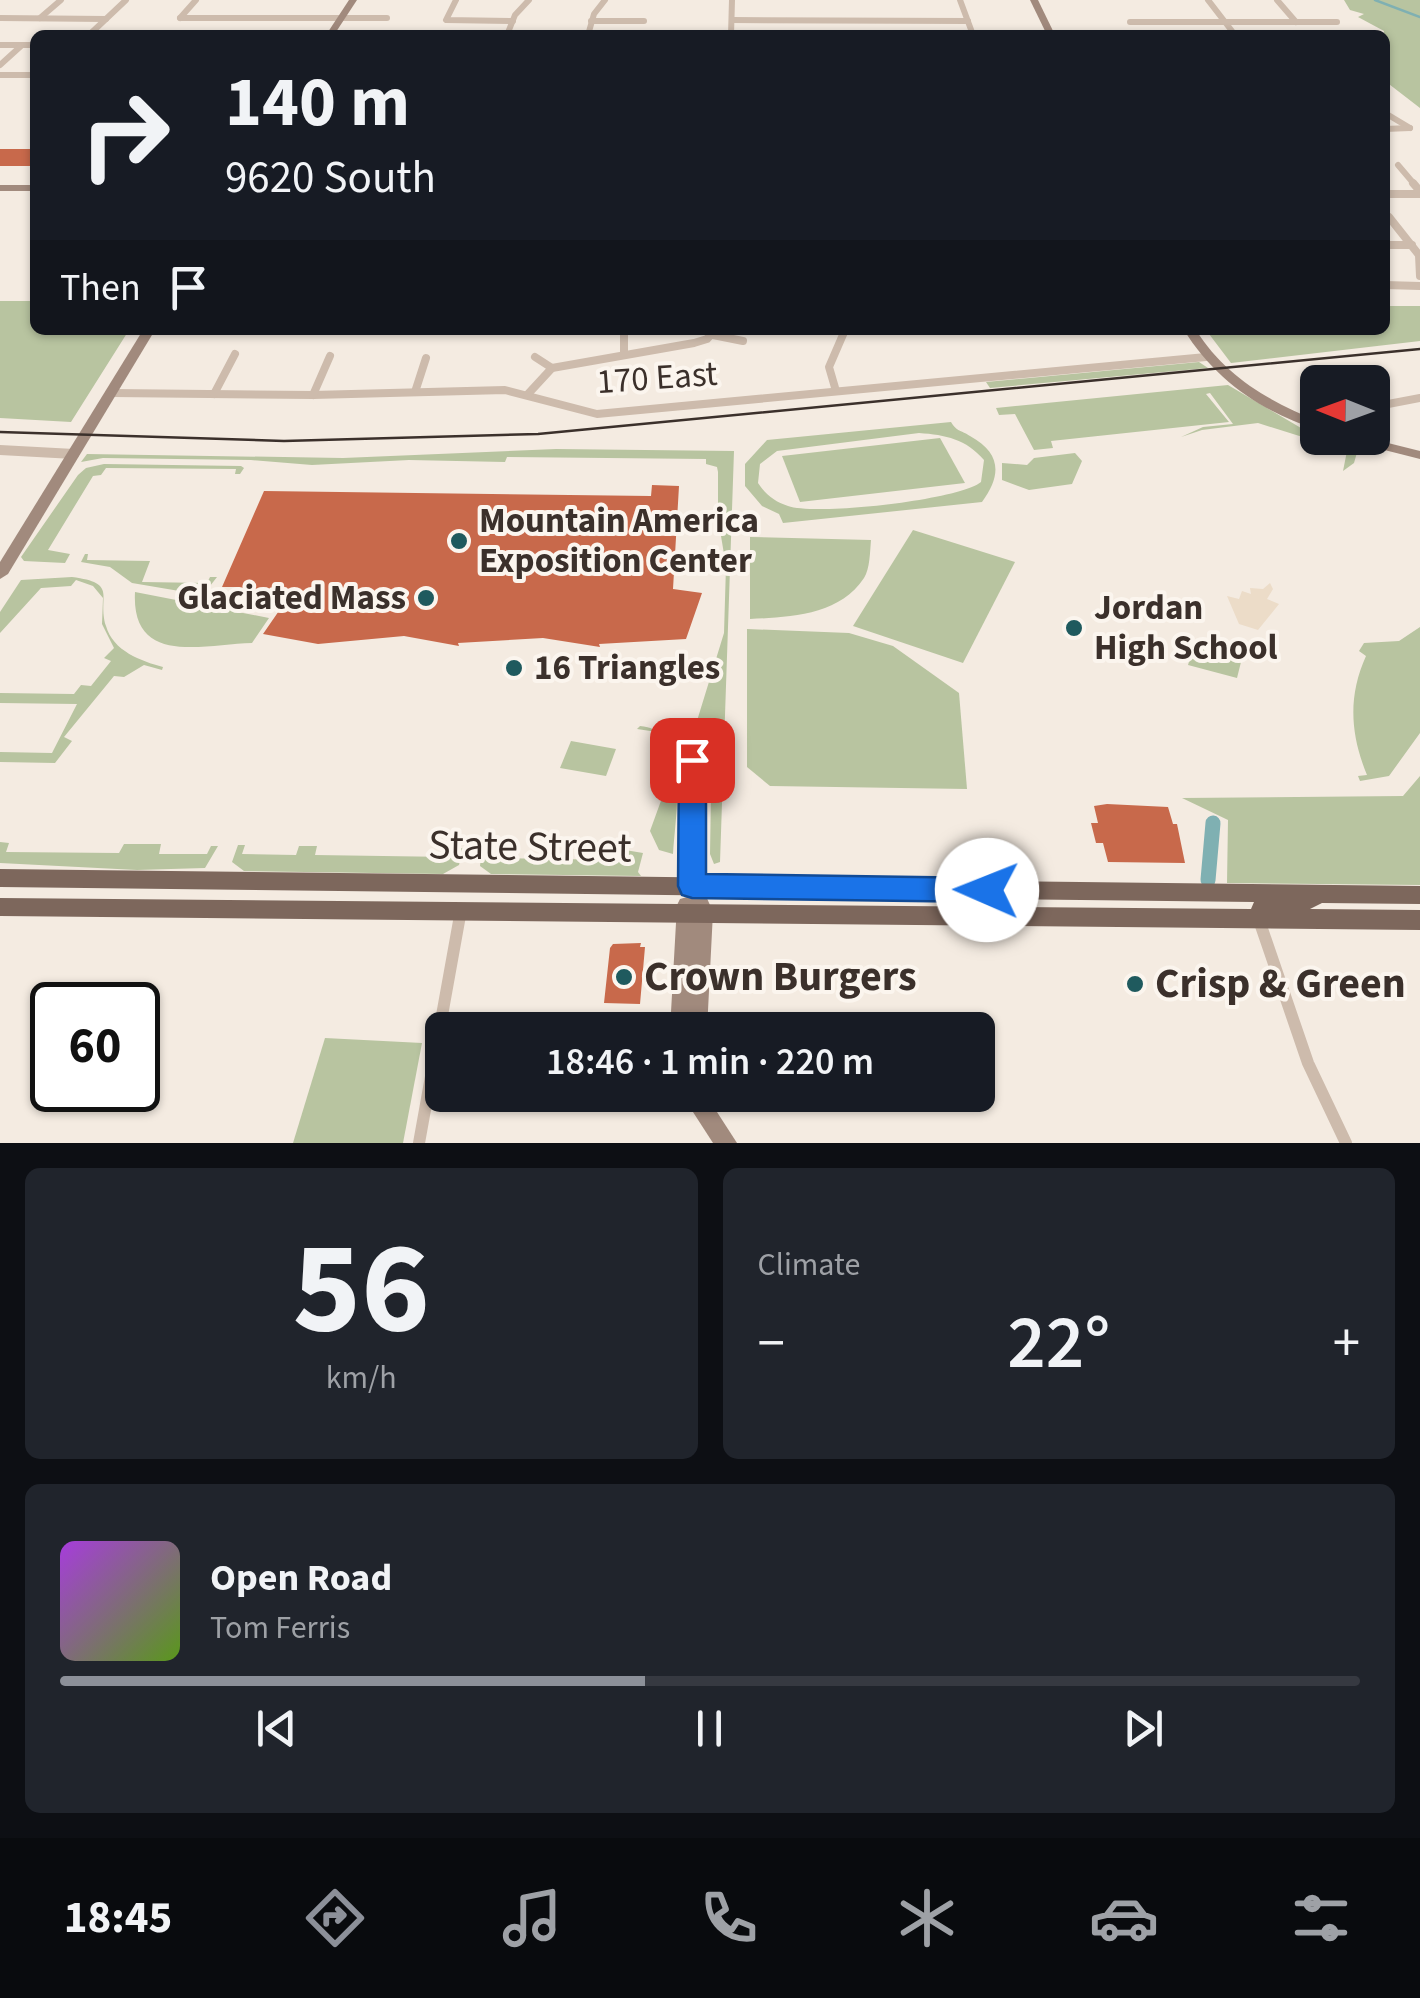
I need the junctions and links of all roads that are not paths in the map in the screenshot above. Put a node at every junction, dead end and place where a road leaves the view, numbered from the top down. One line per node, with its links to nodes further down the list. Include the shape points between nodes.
1 (61, 0): 15 (street)
2 (126, 0): 17 (street)
3 (196, 0): 16 (street, via 180,18)
4 (353, 0): 16 (street)
5 (456, 0): 18 (street, via 446,20)
6 (529, 0): 18 (street)
7 (605, 0): 20 (street)
8 (732, 0): 19 (street)
9 (960, 0): 22 (street)
10 (1034, 0): 33 (street)
11 (1208, 0): 24 (street)
12 (1276, 0): 25 (street)
13 (394, 6): 16 (street, via 385,21)
14 (0, 18): 15 (street)
15 (40, 18): 17 (street)
16 (341, 18): 28 (street)
17 (106, 19): 27 (street)
18 (512, 20): 29 (street)
19 (732, 20): 22 (street); 31 (street)
20 (591, 21): 21 (street); 30 (street)
21 (644, 21)
22 (968, 22): 32 (street)
23 (1130, 22): 24 (street)
24 (1226, 22): 25 (street); 34 (street)
25 (1296, 22): 26 (street)
26 (1337, 22)
27 (95, 30)
28 (333, 30)
29 (509, 30)
30 (589, 30)
31 (731, 30)
32 (971, 30)
33 (1049, 30)
34 (1232, 30)
35 (0, 45): 36 (street)
36 (22, 46): 37 (street); 38 (street)
37 (30, 46)
38 (0, 66)
39 (0, 75): 40 (street)
40 (30, 76)
41 (1390, 116): 42 (street, via 1410,128)
42 (1390, 129)
43 (1398, 165): 46 (street)
44 (0, 188): 45 (street)
45 (30, 188)
46 (1420, 192): 47 (street)
47 (1390, 194)
48 (1390, 218): 50 (street)
49 (1390, 245): 50 (street)
50 (1412, 245): 51 (street)
51 (1420, 276)
52 (1390, 285): 53 (street)
53 (1420, 286)
54 (146, 335): 71 (street)
55 (624, 335): 63 (street)
56 (709, 335): 63 (street)
57 (725, 335): 61 (street)
58 (843, 335): 69 (street, via 829,355)
59 (1193, 335): 66 (street)
60 (1202, 335): 76 (street, via 1221,362)
61 (743, 340)
62 (235, 354): 72 (street)
63 (624, 354): 68 (street)
64 (330, 356): 74 (street)
65 (534, 357): 68 (street)
66 (1206, 357): 69 (street, 170 East); 76 (street)
67 (426, 358): 70 (street)
68 (552, 368): 73 (street)
69 (836, 391): 73 (street, 170 East, via 596,414)
70 (415, 392): 73 (street, 170 East); 74 (street, 170 East)
71 (113, 393): 72 (street, 170 East); 81 (street)
72 (214, 394): 74 (street, 170 East)
73 (528, 394)
74 (314, 395)
75 (1420, 398): 77 (street)
76 (1272, 404): 78 (street)
77 (1390, 404)
78 (1300, 417)
79 (1390, 448): 82 (street)
80 (0, 450): 81 (street)
81 (74, 454): 83 (street)
82 (1420, 455)
83 (0, 574)
84 (692, 760): 86 (street)
85 (0, 878): 86 (main road, State Street)
86 (692, 886): 87 (main road, State Street); 91 (street)
87 (1320, 894): 88 (main road, State Street); 92 (main road, via 1293,907 1268,906)
88 (1420, 895)
89 (0, 907): 90 (main road, State Street)
90 (462, 908): 91 (main road, State Street); 98 (street)
91 (694, 912): 92 (main road, State Street); 94 (street); 95 (street)
92 (1259, 919): 93 (main road, State Street); 99 (street, via 1308,1063)
93 (1420, 920)
94 (682, 1012)
95 (697, 1012)
96 (704, 1112): 97 (street)
97 (719, 1134)
98 (419, 1143)
99 (1346, 1143)

